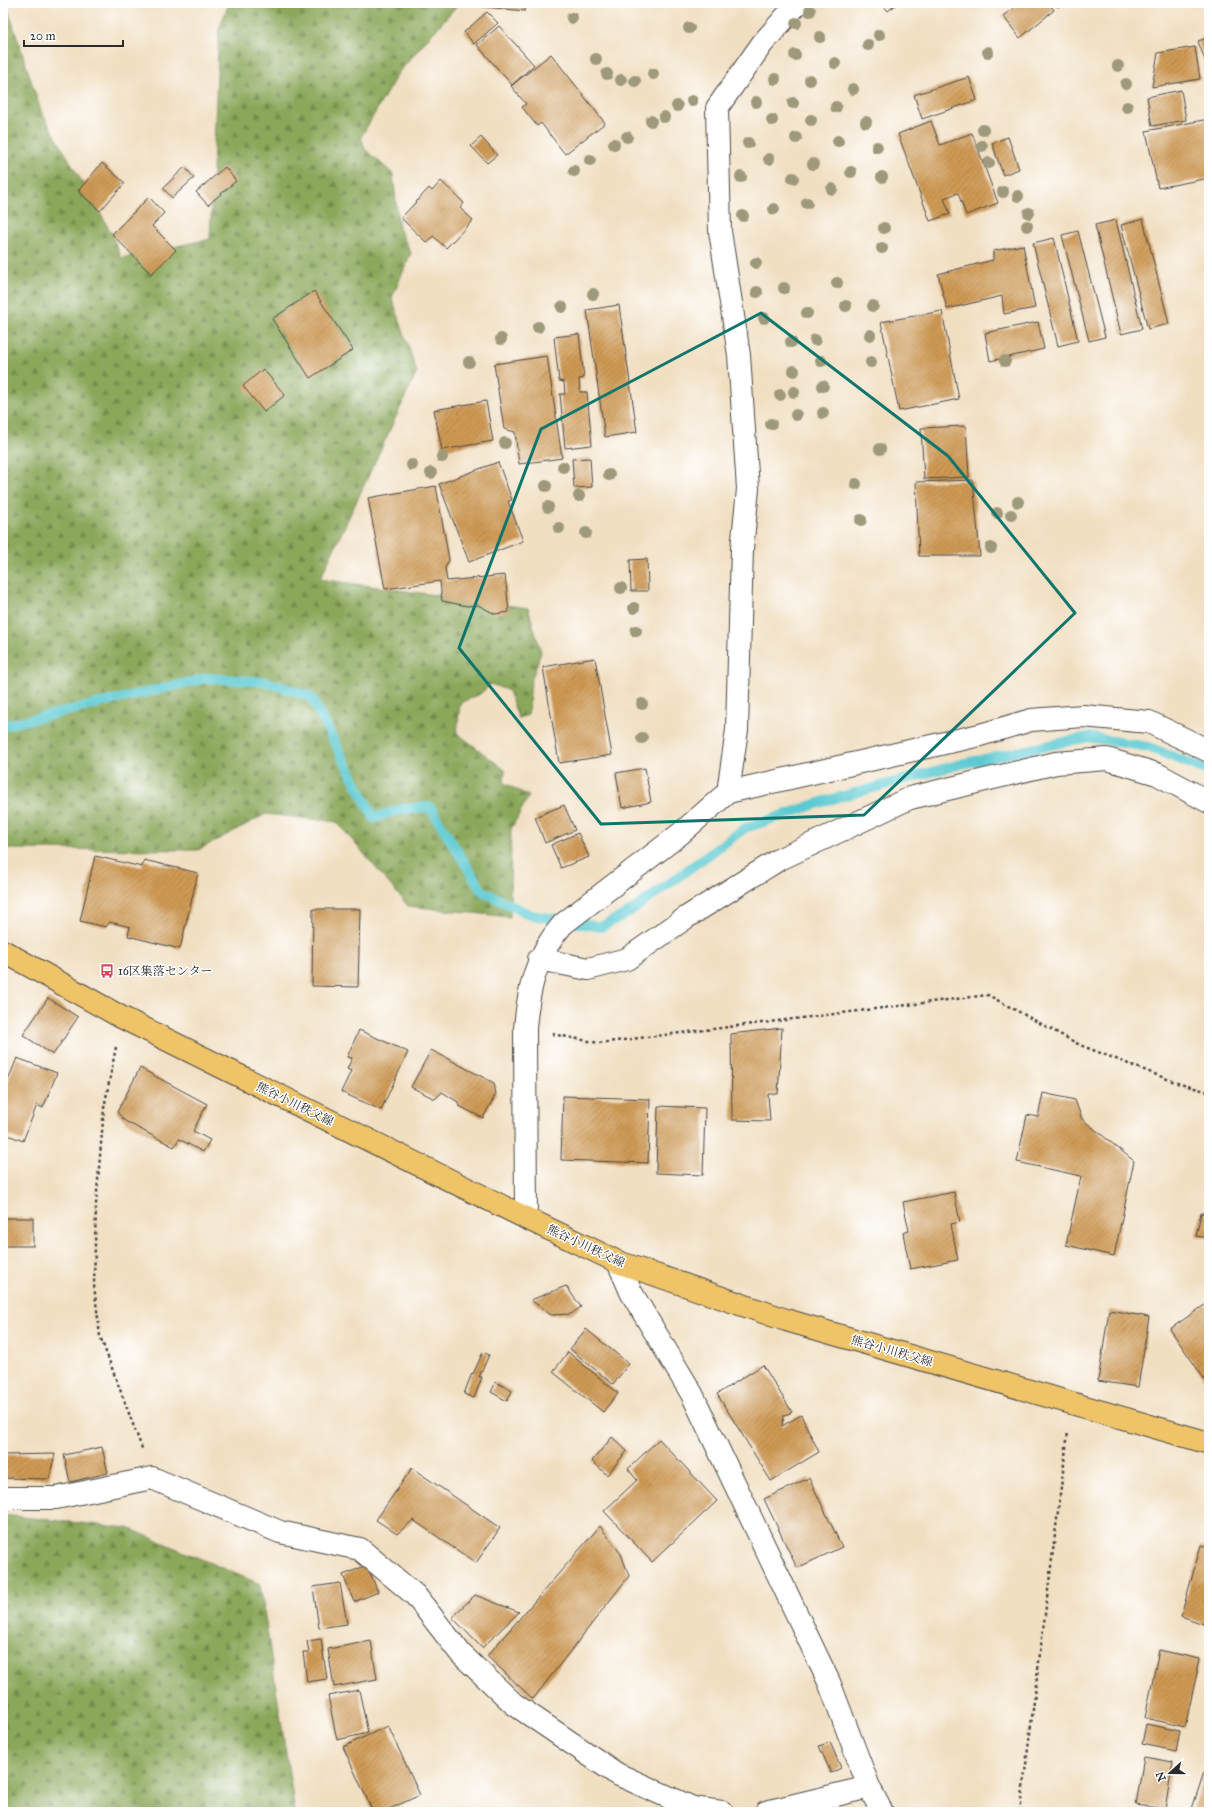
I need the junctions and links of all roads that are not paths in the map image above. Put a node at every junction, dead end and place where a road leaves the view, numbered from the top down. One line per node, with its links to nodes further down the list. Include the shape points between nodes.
1 (798, 3): 3 (street, via 762,44 717,108 720,231 739,355 748,489 742,549 736,730)
2 (1209, 751): 3 (street, via 1149,722 1083,716 1031,720 972,737)
3 (728, 792): 6 (street, via 680,834 562,924)
4 (1209, 802): 6 (street, via 1157,774 1107,759 1048,765 910,798 778,860 627,959 588,969)
5 (3, 952): 7 (main road, 熊谷小川秩父線, via 122,1017)
6 (539, 959): 7 (street, via 527,1003 525,1029)
7 (526, 1218): 8 (main road, 熊谷小川秩父線)
8 (618, 1262): 9 (main road, 熊谷小川秩父線, via 786,1320); 11 (street, via 631,1292 699,1408 829,1682)
9 (1209, 1443)
10 (3, 1498): 12 (street, via 56,1498 152,1478 280,1532 360,1549 415,1594 462,1654 514,1704 617,1774 694,1808)
11 (870, 1787): 13 (street); 14 (street)
12 (722, 1812)
13 (766, 1812)
14 (882, 1812)

